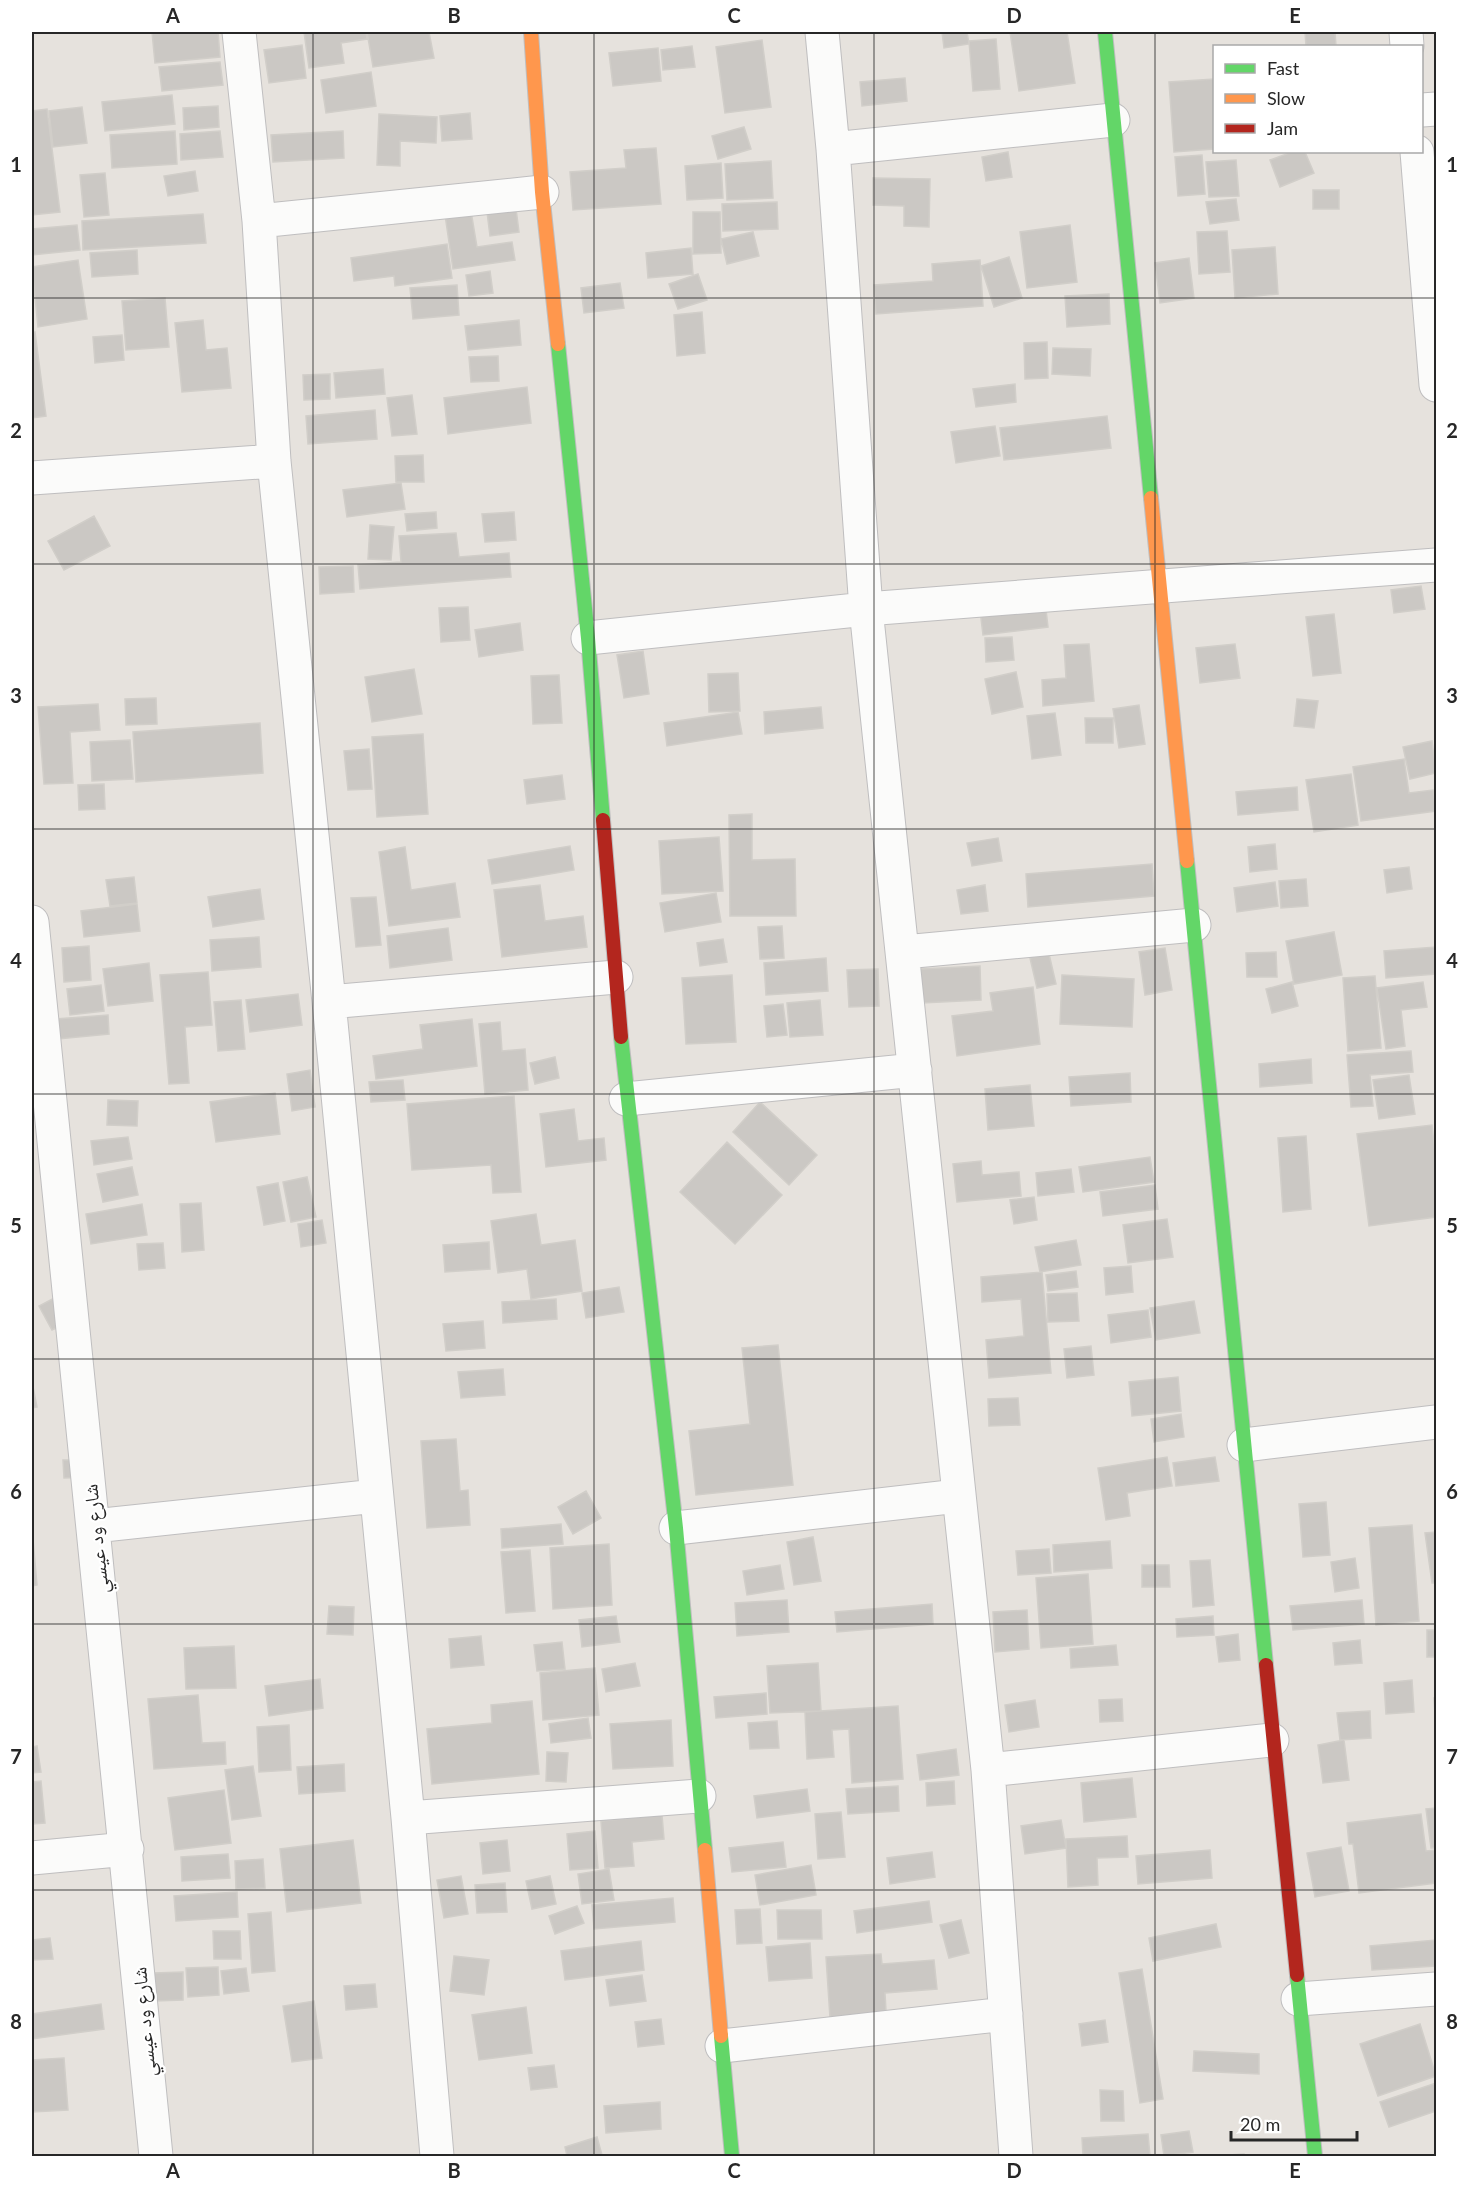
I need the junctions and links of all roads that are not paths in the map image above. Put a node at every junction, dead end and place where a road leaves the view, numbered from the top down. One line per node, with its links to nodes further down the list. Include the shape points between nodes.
1 (239, 32): 9 (street)
2 (531, 32): 8 (street)
3 (822, 32): 6 (street)
4 (1105, 32): 5 (street)
5 (1113, 120): 6 (street); 14 (street)
6 (833, 149): 15 (street)
7 (1417, 153): 10 (street)
8 (542, 192): 9 (street); 16 (street)
9 (259, 221): 11 (street)
10 (1437, 385)
11 (274, 461): 12 (street); 21 (street)
12 (32, 478)
13 (1437, 565): 14 (street)
14 (1160, 587): 15 (street); 18 (street)
15 (866, 609): 16 (street); 19 (street)
16 (588, 638): 20 (street)
17 (32, 922): 22 (street, شارع ود عيسي)
18 (1194, 925): 19 (street); 26 (street)
19 (904, 952): 23 (street)
20 (616, 977): 21 (street); 24 (street)
21 (329, 1002): 27 (street)
22 (37, 1047): 29 (street, شارع ود عيسي)
23 (915, 1070): 24 (street); 28 (street)
24 (626, 1099): 30 (street)
25 (1437, 1422): 26 (street)
26 (1244, 1445): 31 (street)
27 (376, 1496): 29 (street); 34 (street)
28 (958, 1496): 30 (street); 32 (street)
29 (94, 1526): 35 (street, شارع ود عيسي)
30 (676, 1528): 33 (street)
31 (1272, 1740): 32 (street); 38 (street)
32 (988, 1770): 39 (street)
33 (699, 1796): 34 (street); 40 (street)
34 (408, 1818): 42 (street)
35 (127, 1849): 36 (street); 41 (street, شارع ود عيسي)
36 (32, 1858)
37 (1437, 1989): 38 (street)
38 (1298, 1999): 45 (street)
39 (1006, 2014): 40 (street); 44 (street)
40 (722, 2046): 43 (street)
41 (156, 2157)
42 (436, 2157)
43 (732, 2157)
44 (1016, 2157)
45 (1315, 2157)

